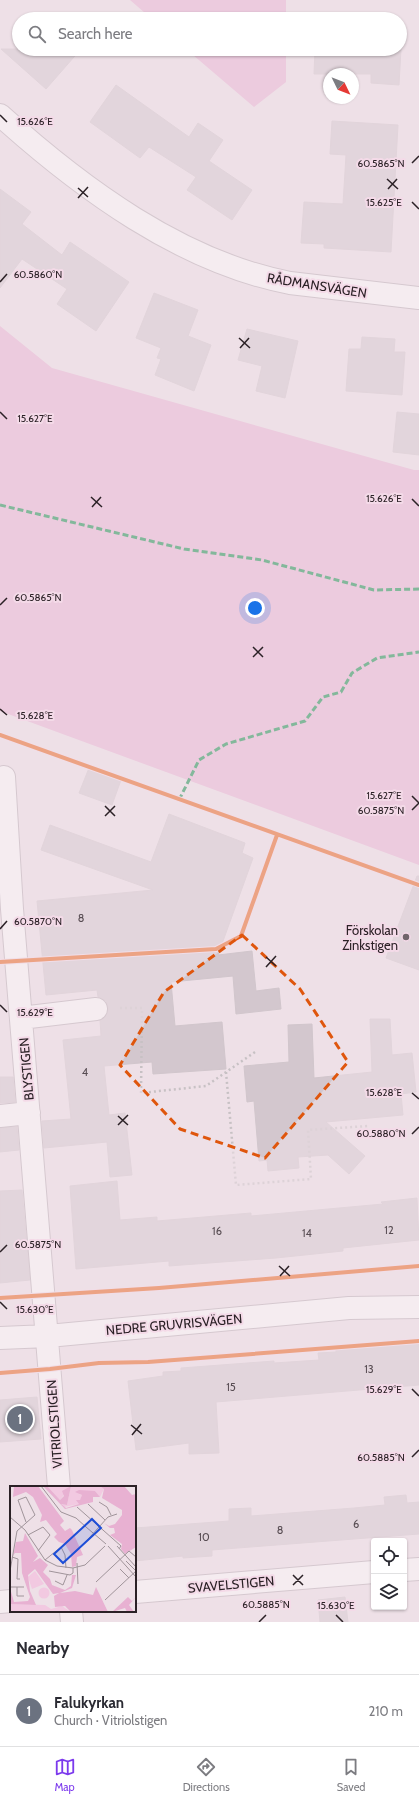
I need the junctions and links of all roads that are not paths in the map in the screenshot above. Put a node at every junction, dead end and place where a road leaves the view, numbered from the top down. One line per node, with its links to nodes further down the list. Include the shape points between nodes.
1 (0, 115): 2 (street, RÅDMANSVÄGEN, via 28,140 127,213 152,230 214,261 290,283)
2 (419, 298)
3 (4, 777): 5 (street, BLYSTIGEN)
4 (96, 1009): 5 (street)
5 (21, 1018): 6 (street, BLYSTIGEN)
6 (29, 1113): 7 (street); 11 (street, BLYSTIGEN)
7 (0, 1116)
8 (419, 1292): 10 (street, NEDRE GRUVRISVÄGEN)
9 (419, 1307): 10 (street, NEDRE GRUVRISVÄGEN)
10 (349, 1308): 11 (street, NEDRE GRUVRISVÄGEN)
11 (48, 1336): 12 (street, NEDRE GRUVRISVÄGEN); 13 (street, VITRIOLSTIGEN)
12 (0, 1338)
13 (59, 1486)
14 (419, 1568): 15 (street)
15 (407, 1570)
16 (371, 1572): 17 (street, SVAVELSTIGEN)
17 (136, 1592)
18 (10, 1601): 19 (street)
19 (0, 1602)
20 (71, 1612): 21 (street)
21 (72, 1622)

